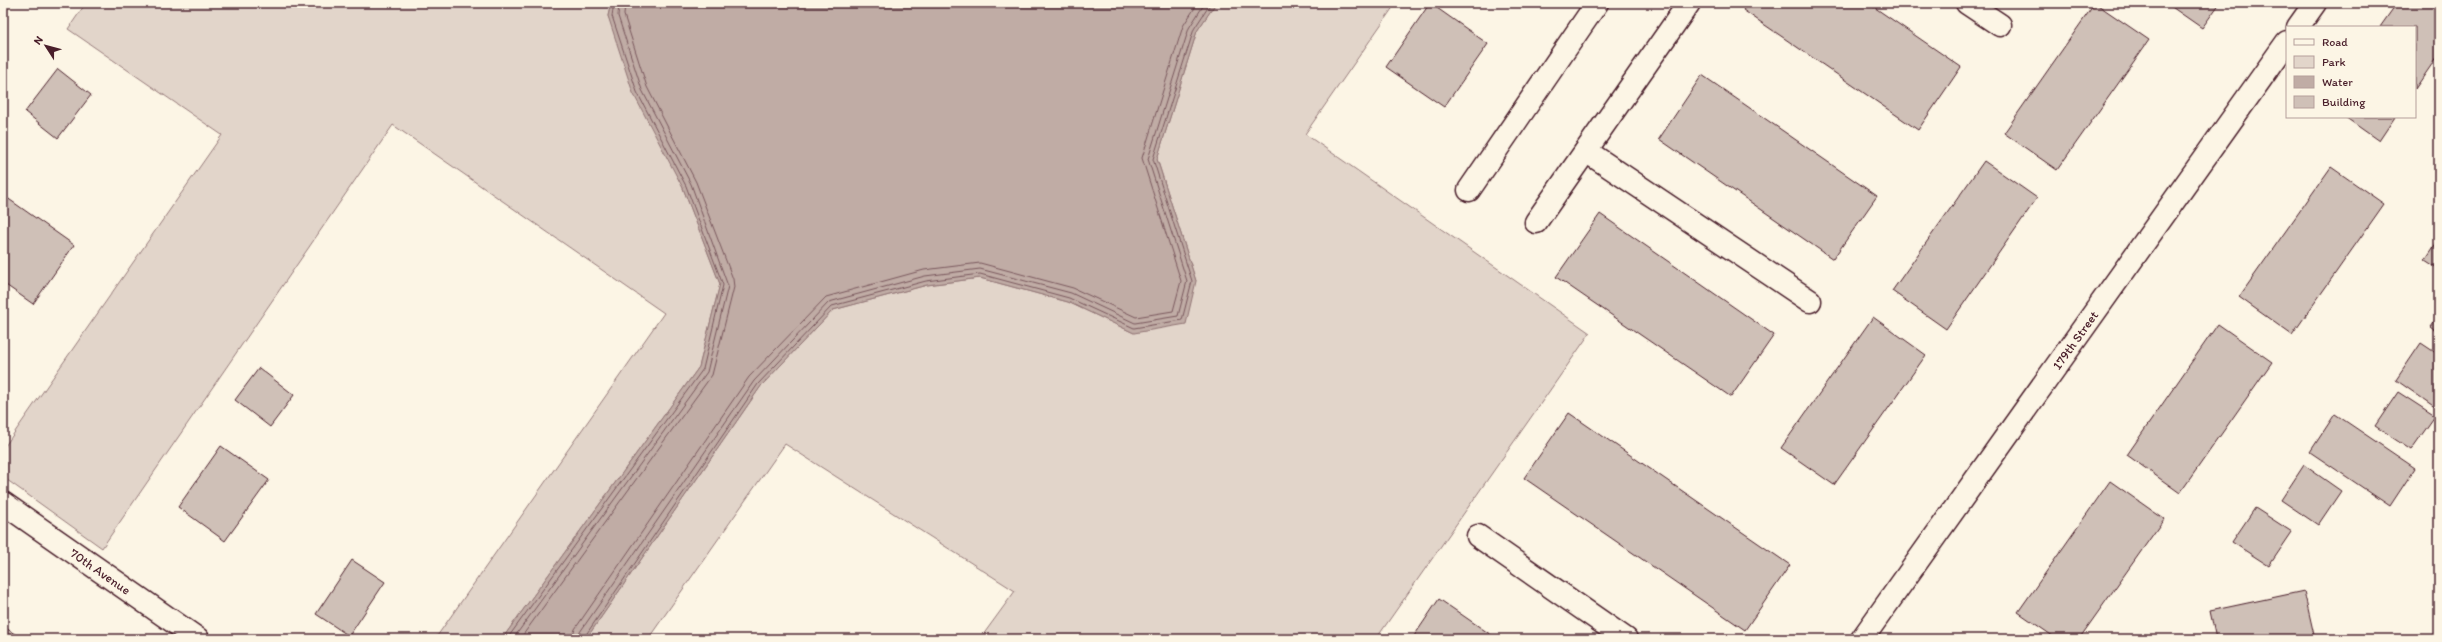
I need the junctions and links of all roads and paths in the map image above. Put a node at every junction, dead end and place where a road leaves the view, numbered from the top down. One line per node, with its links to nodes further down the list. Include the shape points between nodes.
1 (1597, 3): 9 (street)
2 (1689, 3): 8 (street)
3 (1967, 3): 5 (street)
4 (2315, 3): 6 (street)
5 (2000, 25)
6 (2299, 26)
7 (2286, 43): 16 (street, 179th Street)
8 (1586, 151): 10 (street); 11 (street)
9 (1469, 190)
10 (1536, 222)
11 (1810, 301)
12 (3, 503): 14 (street, 70th Avenue)
13 (1478, 536): 15 (street)
14 (198, 639)
15 (1626, 639)
16 (1862, 639)

